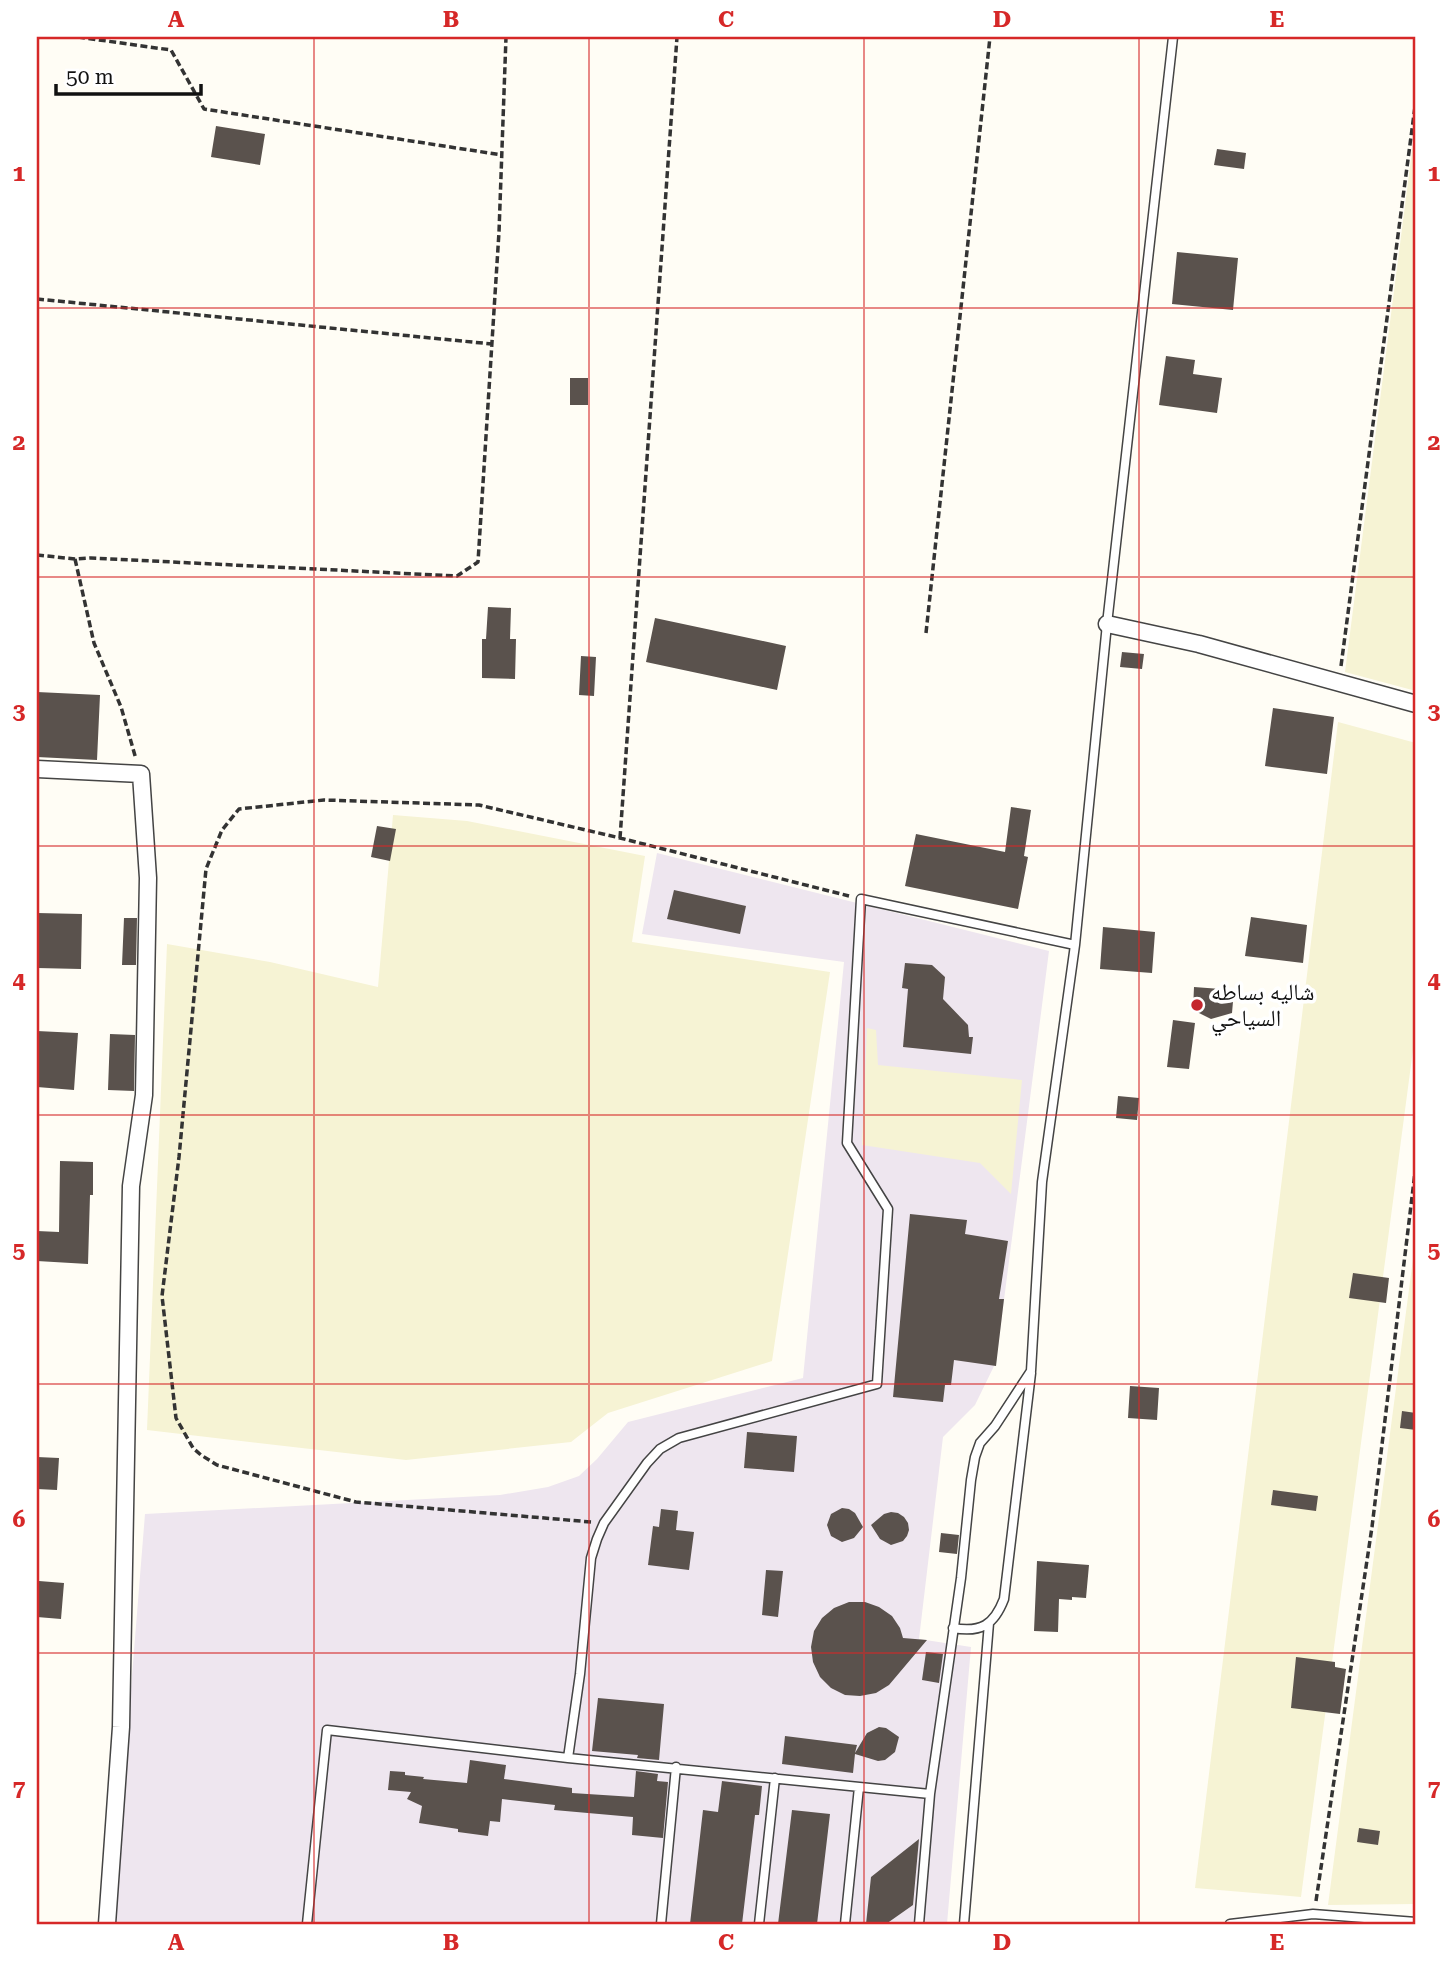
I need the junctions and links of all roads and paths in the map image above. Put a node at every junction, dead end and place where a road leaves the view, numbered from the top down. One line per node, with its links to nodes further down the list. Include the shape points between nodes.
1 (78, 37): 7 (path, via 171,50 204,109)
2 (506, 37): 7 (path)
3 (677, 37): 18 (path)
4 (989, 37): 13 (path)
5 (1173, 37): 12 (lane)
6 (1416, 99): 14 (path)
7 (502, 155): 9 (path)
8 (37, 299): 9 (path)
9 (492, 344): 11 (path, via 478,562 457,576)
10 (37, 555): 11 (path)
11 (75, 559): 17 (path, via 94,643 121,707)
12 (1107, 624): 14 (street); 20 (lane)
13 (926, 633)
14 (1339, 681): 15 (street)
15 (1416, 704)
16 (37, 769): 17 (street)
17 (141, 774): 33 (street, via 148,877 144,1095 131,1186 121,1727)
18 (620, 838): 19 (path); 23 (path, via 479,805 324,800 239,809 222,830 206,869 162,1296 176,1418 193,1448 217,1465 356,1503)
19 (861, 899): 20 (lane); 23 (lane, via 847,1143 888,1209 877,1384 669,1442 647,1463)
20 (1075, 945): 22 (lane, via 1042,1182)
21 (1416, 1164): 31 (path, via 1371,1527)
22 (1031, 1371): 24 (lane, via 1004,1599); 25 (lane, via 975,1457)
23 (604, 1523): 26 (lane, via 592,1558)
24 (989, 1623): 25 (lane, via 966,1630); 39 (lane)
25 (953, 1628): 30 (lane)
26 (568, 1758): 27 (lane); 34 (lane, via 327,1730)
27 (676, 1767): 28 (lane); 35 (lane)
28 (775, 1778): 29 (lane); 36 (lane)
29 (859, 1787): 30 (lane); 37 (lane)
30 (930, 1794): 38 (lane)
31 (1313, 1914): 32 (lane); 40 (lane)
32 (1416, 1922)
33 (107, 1924)
34 (307, 1924)
35 (661, 1924)
36 (759, 1924)
37 (845, 1924)
38 (919, 1924)
39 (964, 1924)
40 (1230, 1924)

